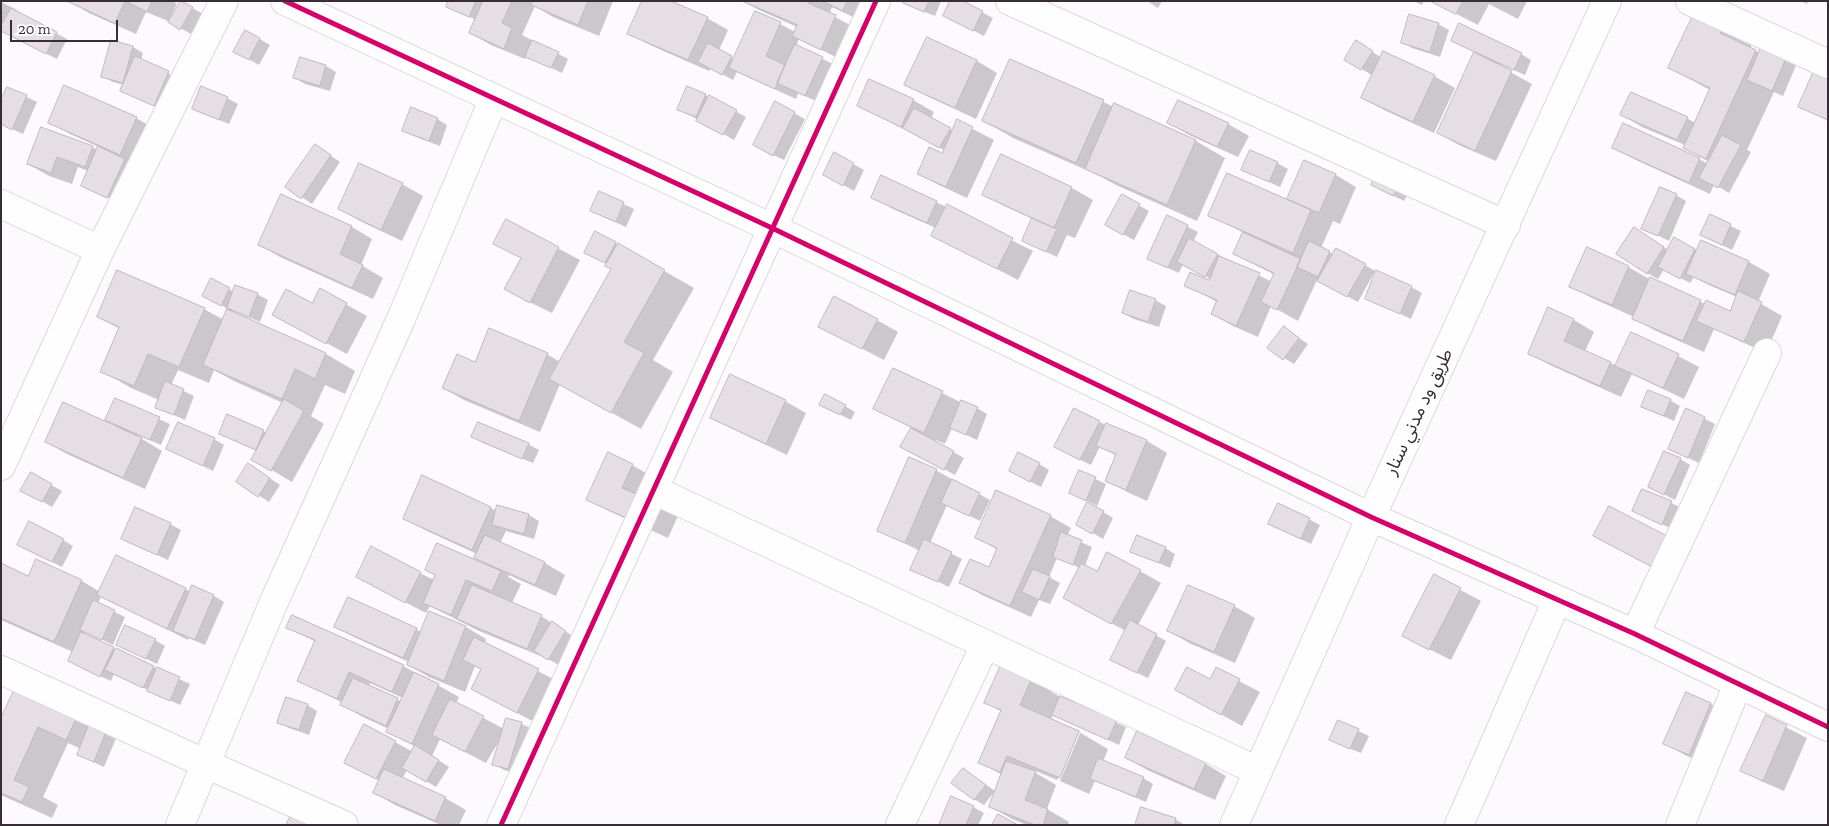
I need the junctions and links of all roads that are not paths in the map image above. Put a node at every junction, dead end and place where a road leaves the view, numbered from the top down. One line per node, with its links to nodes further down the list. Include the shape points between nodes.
1 (224, 1): 12 (street)
2 (285, 1): 8 (street)
3 (876, 1): 11 (street)
4 (1010, 1): 10 (street)
5 (1608, 1): 10 (street, طريق ود مدني سنار)
6 (1690, 1): 7 (street)
7 (1828, 64)
8 (494, 98): 11 (street); 23 (street)
9 (1, 204): 12 (street)
10 (1506, 225): 16 (street, طريق ود مدني سنار)
11 (772, 228): 15 (street); 16 (street)
12 (100, 250): 14 (street)
13 (1767, 353): 18 (street)
14 (1, 466)
15 (654, 490): 19 (street); 27 (street)
16 (1371, 517): 17 (street); 24 (street, طريق ود مدني سنار)
17 (1557, 600): 18 (street); 30 (street)
18 (1635, 634): 21 (street)
19 (985, 645): 24 (street); 28 (street)
20 (1, 670): 23 (street)
21 (1738, 684): 22 (street); 31 (street)
22 (1828, 727)
23 (206, 764): 25 (street); 26 (street)
24 (1258, 771): 29 (street, طريق ود مدني سنار)
25 (180, 825)
26 (344, 825)
27 (501, 825)
28 (900, 825)
29 (1234, 825)
30 (1459, 825)
31 (1680, 825)

